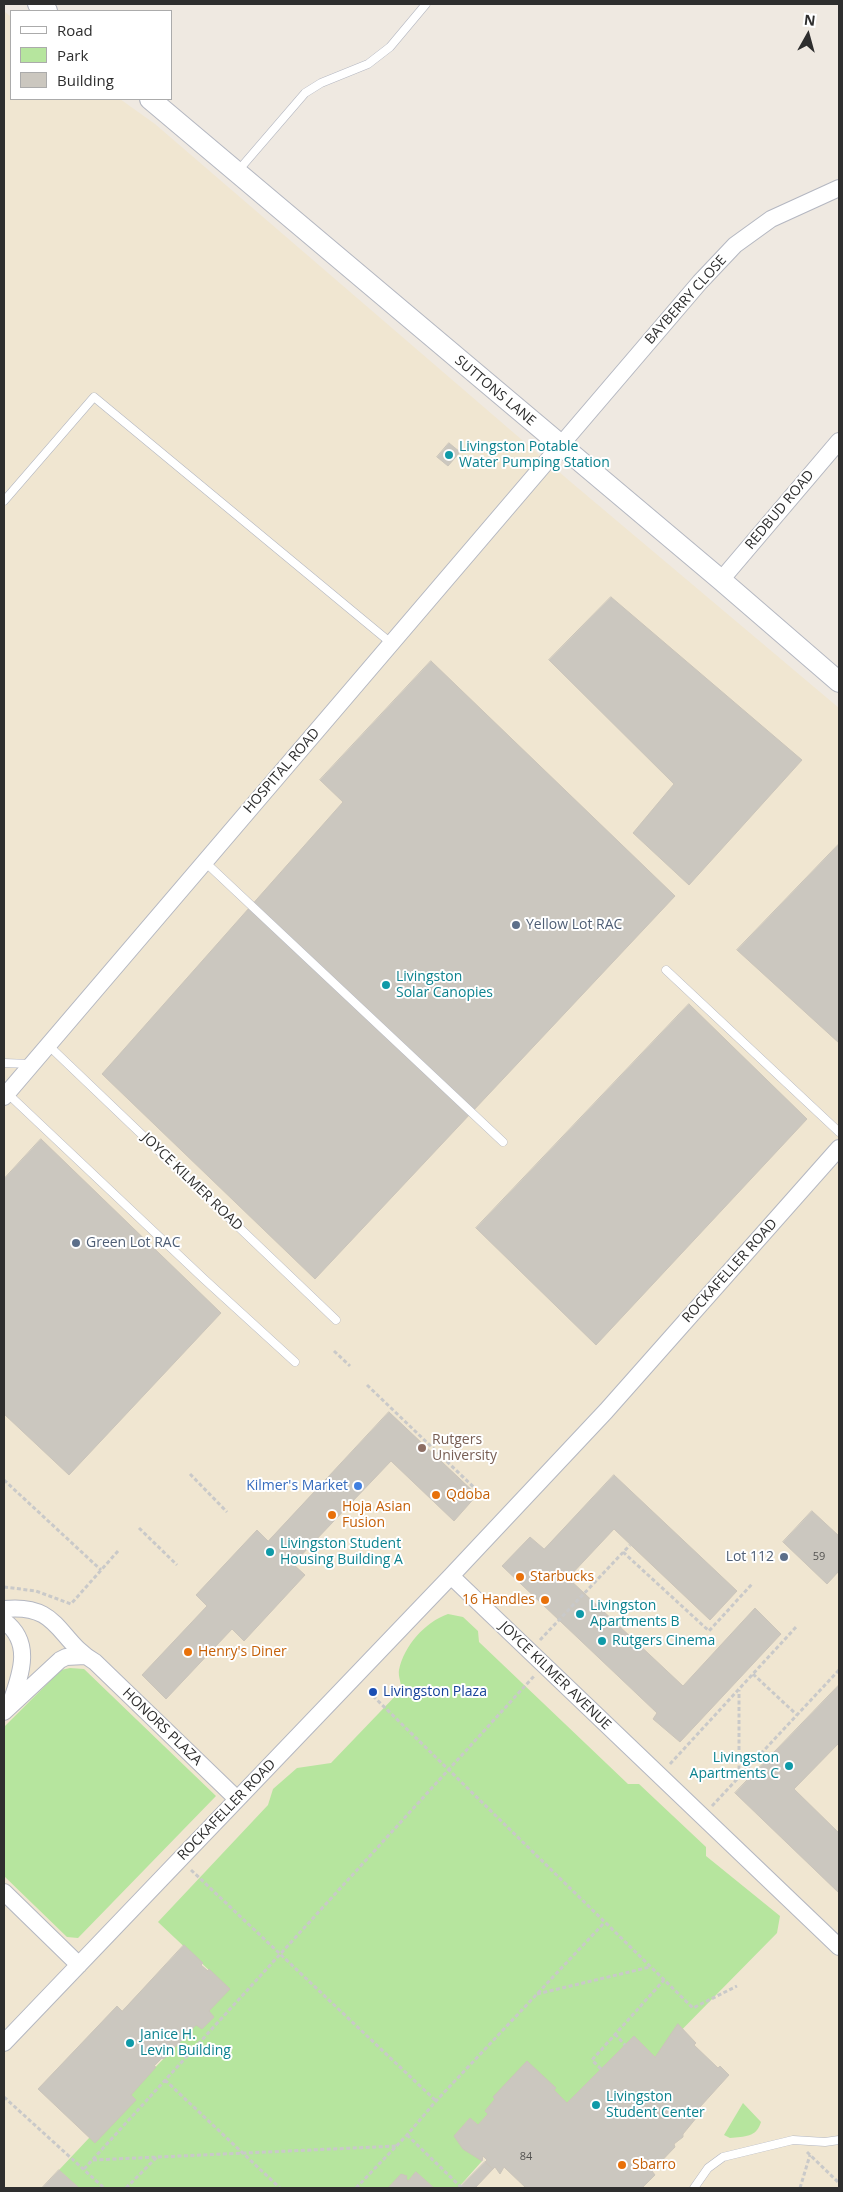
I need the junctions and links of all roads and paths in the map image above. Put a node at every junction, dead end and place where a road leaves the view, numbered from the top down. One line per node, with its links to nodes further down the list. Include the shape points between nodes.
1 (426, 4): 3 (lane, via 390,47 368,64 305,92)
2 (151, 100): 3 (street, SUTTONS LANE)
3 (237, 172): 6 (street, SUTTONS LANE)
4 (839, 188): 6 (street, BAYBERRY CLOSE, via 771,219 735,245)
5 (839, 441): 8 (street, REDBUD ROAD)
6 (560, 446): 8 (street, SUTTONS LANE); 9 (street, HOSPITAL ROAD)
7 (4, 500): 9 (lane, via 94,397)
8 (721, 580): 10 (street, SUTTONS LANE)
9 (392, 643): 11 (street, HOSPITAL ROAD)
10 (839, 682)
11 (205, 862): 13 (street, HOSPITAL ROAD); 18 (lane)
12 (666, 970): 17 (lane)
13 (48, 1045): 15 (street, HOSPITAL ROAD); 20 (lane, JOYCE KILMER ROAD)
14 (4, 1063): 15 (lane)
15 (32, 1064): 16 (street, HOSPITAL ROAD)
16 (6, 1095): 22 (lane)
17 (839, 1132)
18 (503, 1142)
19 (839, 1148): 35 (street, ROCKAFELLER ROAD, via 621,1394)
20 (336, 1320)
21 (334, 1351): 23 (path)
22 (295, 1362)
23 (350, 1366)
24 (367, 1385): 27 (path)
25 (190, 1474): 28 (path)
26 (4, 1480): 34 (path)
27 (486, 1499)
28 (227, 1512)
29 (139, 1528): 33 (path)
30 (630, 1545): 32 (path)
31 (118, 1551): 34 (path)
32 (623, 1552): 36 (path, via 709,1631); 41 (path)
33 (177, 1565)
34 (101, 1570): 37 (path, via 70,1604 36,1591)
35 (450, 1576): 41 (street, JOYCE KILMER AVENUE); 53 (street, ROCKAFELLER ROAD)
36 (752, 1584)
37 (4, 1587)
38 (4, 1609): 42 (street, HONORS PLAZA, via 22,1607 50,1617)
39 (4, 1621): 48 (street, via 20,1641 23,1658 22,1671)
40 (797, 1626): 45 (path)
41 (529, 1652): 43 (street, JOYCE KILMER AVENUE)
42 (85, 1656): 48 (street, via 60,1660); 53 (street, HONORS PLAZA)
43 (544, 1665): 50 (path); 51 (street, JOYCE KILMER AVENUE)
44 (839, 1670): 49 (path)
45 (753, 1674): 46 (path); 49 (path)
46 (740, 1689): 51 (path); 52 (path)
47 (373, 1696): 50 (path)
48 (7, 1709)
49 (797, 1715): 52 (path)
50 (448, 1770): 57 (path); 59 (path)
51 (659, 1775): 54 (street, JOYCE KILMER AVENUE)
52 (739, 1776): 54 (path)
53 (237, 1799): 60 (street, ROCKAFELLER ROAD)
54 (702, 1816): 58 (street, JOYCE KILMER AVENUE)
55 (195, 1874): 59 (path)
56 (4, 1892): 60 (street)
57 (604, 1923): 61 (path); 64 (path)
58 (839, 1948)
59 (280, 1954): 69 (path); 71 (path)
60 (79, 1965): 66 (street, ROCKAFELLER ROAD)
61 (650, 1967): 62 (path); 64 (path)
62 (664, 1980): 63 (path, via 693,2008); 65 (path)
63 (737, 1986)
64 (536, 1994): 71 (path)
65 (615, 2034): 67 (path); 68 (path, via 592,2060)
66 (4, 2043)
67 (625, 2045)
68 (601, 2070)
69 (165, 2080): 76 (path); 79 (path)
70 (4, 2097): 80 (path)
71 (436, 2101): 72 (path)
72 (408, 2135): 75 (path); 86 (path)
73 (793, 2140): 74 (lane); 77 (path); 87 (lane, via 723,2157 708,2168)
74 (839, 2140)
75 (397, 2146): 76 (path); 85 (path)
76 (242, 2153): 78 (path); 84 (path)
77 (810, 2155): 81 (path); 88 (path)
78 (157, 2157): 79 (path); 83 (path)
79 (92, 2160): 80 (path)
80 (84, 2170): 82 (path)
81 (839, 2183)
82 (104, 2188)
83 (126, 2188)
84 (280, 2188)
85 (356, 2188)
86 (462, 2188)
87 (694, 2188)
88 (800, 2188)

